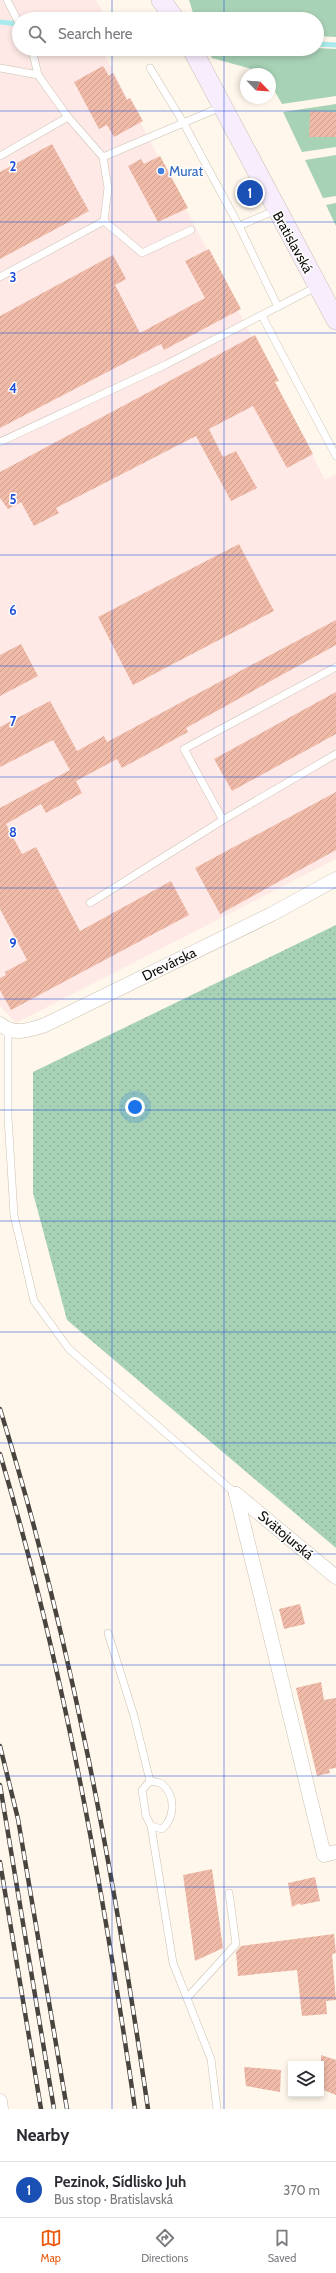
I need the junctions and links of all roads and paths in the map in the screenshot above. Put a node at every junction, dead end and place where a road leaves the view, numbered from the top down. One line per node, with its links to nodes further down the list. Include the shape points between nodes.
1 (6, 0): 4 (lane)
2 (161, 0): 5 (main road)
3 (173, 0): 6 (main road)
4 (13, 12)
5 (170, 12)
6 (175, 12)
7 (34, 56): 11 (lane)
8 (196, 56): 12 (main road, Bratislavská)
9 (0, 68): 11 (lane)
10 (150, 68): 14 (lane)
11 (38, 75): 13 (lane)
12 (221, 107): 14 (lane); 17 (main road, Bratislavská)
13 (68, 117): 15 (lane); 16 (lane)
14 (183, 122): 16 (lane); 19 (lane)
15 (0, 156)
16 (103, 157): 18 (lane, via 108,188)
17 (276, 210): 19 (lane); 22 (main road, Bratislavská)
18 (104, 221): 20 (lane, via 142,253); 21 (lane)
19 (239, 226): 23 (lane)
20 (191, 230)
21 (0, 277)
22 (318, 286): 23 (lane); 25 (main road, Bratislavská)
23 (278, 307): 24 (lane)
24 (262, 316): 26 (lane); 27 (lane)
25 (336, 320)
26 (0, 442)
27 (336, 456)
28 (336, 667): 30 (lane, via 184,749)
29 (336, 754): 30 (lane)
30 (222, 820): 32 (lane)
31 (336, 879): 33 (street, Drevárska, via 272,914 45,1025 25,1031)
32 (90, 903)
33 (4, 1028): 34 (lane, via 14,1216 34,1301 69,1349)
34 (236, 1494): 35 (street, Svätojurská); 39 (street)
35 (336, 1577)
36 (108, 1633): 37 (lane, via 134,1716)
37 (150, 1781): 38 (lane, via 142,1790 146,1816); 38 (lane, via 161,1784 170,1796 172,1814 169,1824 162,1829)
38 (151, 1826): 41 (lane, via 173,1964)
39 (330, 1854)
40 (229, 1893): 41 (lane, via 236,1944)
41 (187, 1998): 44 (lane, via 211,2059)
42 (0, 2101): 43 (street)
43 (1, 2109)
44 (217, 2109)

